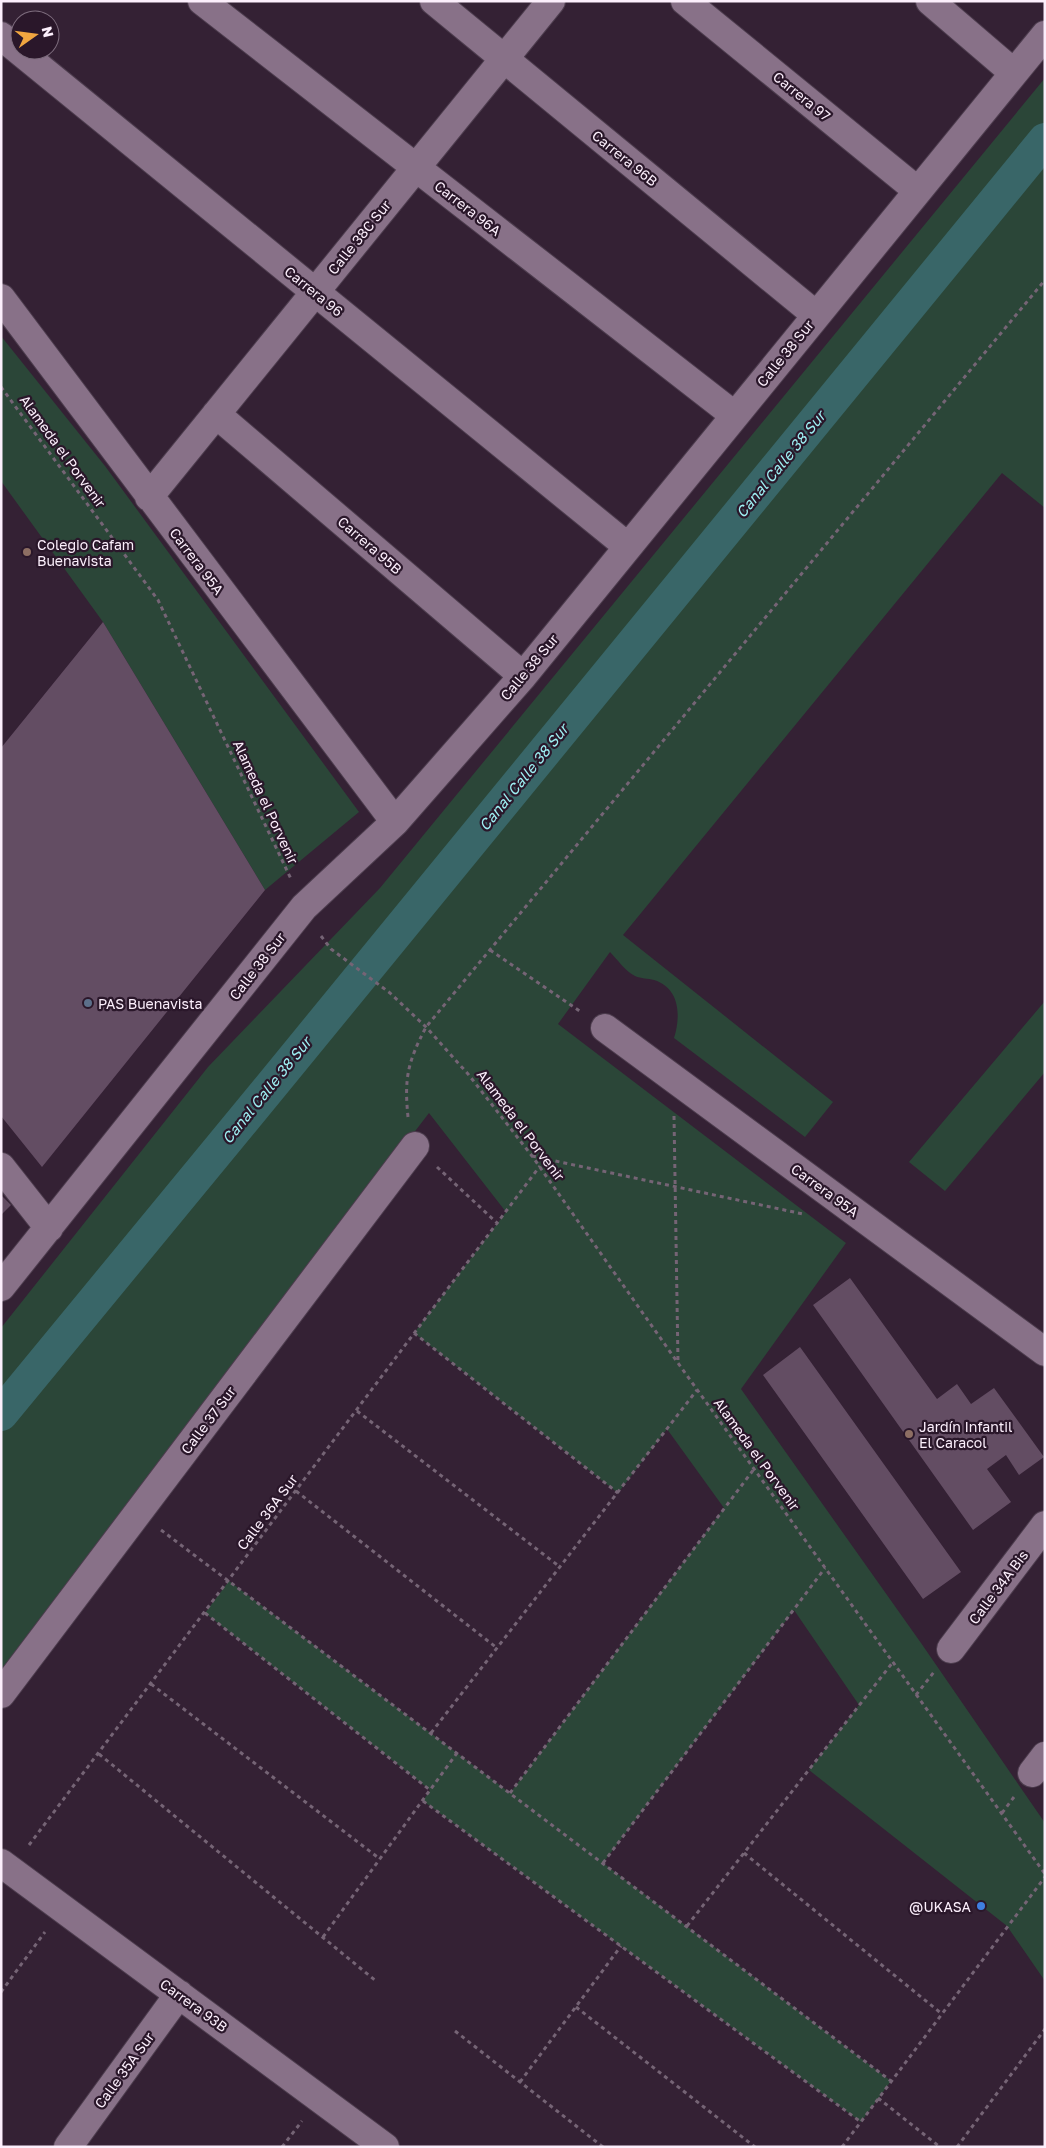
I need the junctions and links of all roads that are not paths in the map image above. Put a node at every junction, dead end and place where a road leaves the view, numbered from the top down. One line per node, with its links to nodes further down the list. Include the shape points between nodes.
1 (202, 1): 10 (street, Carrera 96A)
2 (434, 1): 8 (street, Carrera 96B)
3 (551, 1): 8 (street, Calle 38C Sur)
4 (685, 1): 11 (street, Carrera 97)
5 (930, 1): 9 (street)
6 (1045, 35): 9 (street, Calle 38 Sur)
7 (1, 36): 12 (street, Carrera 96)
8 (504, 60): 10 (street, Calle 38C Sur); 14 (street, Carrera 96B)
9 (1014, 73): 11 (street, Calle 38 Sur)
10 (416, 168): 12 (street, Calle 38C Sur); 16 (street, Carrera 96A)
11 (918, 191): 14 (street, Calle 38 Sur)
12 (316, 292): 15 (street, Calle 38C Sur); 18 (street, Carrera 96)
13 (1, 298): 17 (street, Carrera 95A)
14 (816, 315): 16 (street, Calle 38 Sur)
15 (216, 414): 17 (street, Calle 38C Sur); 19 (street, Carrera 95B)
16 (734, 415): 18 (street, Calle 38 Sur)
17 (149, 497): 20 (street, Carrera 95A)
18 (627, 546): 19 (street, Calle 38 Sur)
19 (523, 676): 20 (street, Calle 38 Sur)
20 (395, 822): 24 (street, Calle 38 Sur, via 304,907)
21 (605, 1028): 26 (street, Carrera 95A)
22 (415, 1146): 29 (street, Calle 37 Sur)
23 (1, 1167): 24 (street)
24 (49, 1228): 25 (street, Calle 38 Sur)
25 (1, 1287)
26 (1045, 1352)
27 (1045, 1525): 28 (street, Calle 34A Bis)
28 (951, 1649)
29 (1, 1694)
30 (6, 1866): 31 (street, Carrera 93B)
31 (179, 1994): 32 (street, Calle 35A Sur); 33 (street, Carrera 93B)
32 (68, 2147)
33 (385, 2147)

